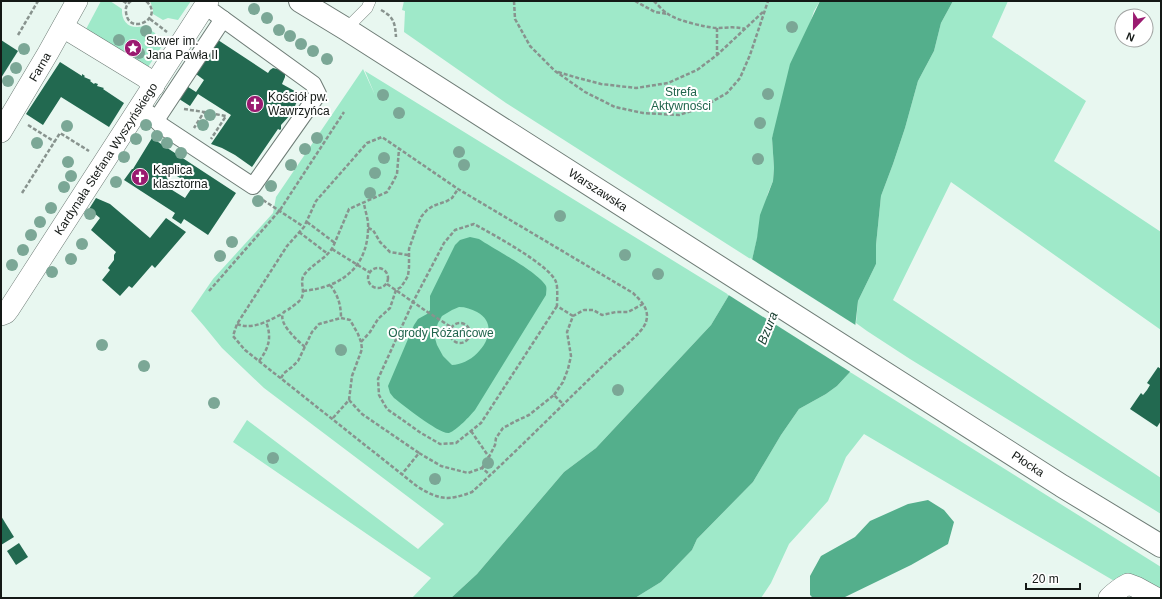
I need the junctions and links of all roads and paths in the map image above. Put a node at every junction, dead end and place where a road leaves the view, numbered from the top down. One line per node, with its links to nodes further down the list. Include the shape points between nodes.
1 (38, 1): 23 (path)
2 (77, 1): 18 (street, Farna)
3 (122, 1): 11 (path)
4 (131, 1): 11 (path)
5 (146, 1): 16 (path, via 151,8)
6 (300, 1): 20 (street, Warszawska)
7 (514, 1): 26 (path, via 515,19 530,46)
8 (635, 1): 15 (path, via 656,12)
9 (654, 1): 15 (path)
10 (768, 1): 14 (path)
11 (128, 4): 16 (path, via 125,9 126,15 134,24 140,25)
12 (207, 4): 17 (street); 27 (street, Kardynała Stefana Wyszyńskiego)
13 (374, 5): 20 (lane, via 367,8); 24 (path, via 394,21)
14 (764, 11): 21 (path); 26 (path, via 740,78 727,93 701,108 679,115 643,113 615,107 586,92)
15 (668, 14): 19 (path)
16 (150, 19): 22 (path)
17 (223, 19): 28 (street); 40 (street, via 313,84 318,94)
18 (63, 27): 27 (street, via 145,77); 30 (street, Farna)
19 (717, 28): 21 (path); 25 (path)
20 (346, 29): 74 (street, Warszawska)
21 (745, 29): 25 (path)
22 (168, 32)
23 (18, 35)
24 (396, 38)
25 (717, 55): 26 (path, via 697,70 668,83 636,88 601,84)
26 (555, 71)
27 (154, 86): 29 (street, Kardynała Stefana Wyszyńskiego)
28 (165, 106): 31 (path); 33 (street)
29 (140, 107): 33 (street); 39 (street, Kardynała Stefana Wyszyńskiego)
30 (12, 111): 34 (street, Farna); 35 (path)
31 (204, 112): 36 (path); 38 (path, via 226,116)
32 (344, 112): 44 (path)
33 (156, 120): 36 (street)
34 (1, 132)
35 (55, 142): 39 (path, via 60,133); 42 (path)
36 (185, 142): 38 (street)
37 (399, 149): 41 (path); 43 (path, via 397,174 387,192); 45 (path, via 382,137 367,143 316,201)
38 (202, 153): 40 (street)
39 (104, 161): 64 (street, Kardynała Stefana Wyszyńskiego, via 9,309)
40 (253, 186): 44 (path, via 254,194)
41 (458, 189): 52 (path, via 452,198 427,210 411,242); 61 (path, via 633,293)
42 (22, 193)
43 (364, 204): 47 (path); 49 (path, via 349,209)
44 (280, 210): 46 (path); 58 (path)
45 (307, 222): 46 (path); 49 (path)
46 (304, 227): 48 (path)
47 (368, 228): 52 (path, via 373,230 390,252); 53 (path, via 366,246)
48 (299, 232): 51 (path); 68 (path, via 287,246)
49 (335, 243): 50 (path)
50 (332, 249): 51 (path); 53 (path)
51 (328, 254): 59 (path, via 304,275)
52 (408, 255): 57 (path, via 408,276)
53 (358, 265): 54 (path); 56 (path)
54 (369, 272): 55 (path, via 368,281 374,288 379,289); 55 (path, via 382,268 388,275)
55 (387, 284): 57 (path)
56 (330, 285): 59 (path); 66 (path, via 338,297)
57 (396, 290): 60 (path); 70 (path, via 390,308)
58 (209, 291)
59 (303, 291): 63 (path, via 298,302)
60 (413, 302): 62 (path, via 444,242 455,230 474,224 548,270 557,282); 69 (path); 79 (path, via 378,379 380,395 387,409 421,434 440,444 456,443)
61 (643, 304): 65 (path, via 628,312 602,315 593,310 584,310); 77 (path, via 647,312 646,322 638,334)
62 (557, 306): 65 (path); 79 (path, via 481,423)
63 (283, 314): 67 (path); 71 (path, via 284,324)
64 (1, 315)
65 (573, 316): 75 (path, via 566,332 571,356 568,370)
66 (341, 318): 70 (path, via 350,320); 71 (path, via 319,324)
67 (266, 322): 68 (path, via 253,326); 72 (path, via 270,340)
68 (237, 324): 72 (path, via 232,336)
69 (452, 327): 69 (path, via 450,334 455,342 462,343 468,339 470,333 467,325 459,323)
70 (361, 342): 76 (path, via 362,349 352,376)
71 (305, 347): 73 (path, via 298,361)
72 (259, 361): 73 (path)
73 (280, 378): 78 (path)
74 (896, 379): 85 (street, Płocka, via 1062,486)
75 (554, 395): 77 (path); 81 (path, via 529,415 503,428 496,438)
76 (349, 400): 78 (path); 80 (path, via 362,414)
77 (563, 404): 84 (path)
78 (332, 419): 83 (path)
79 (471, 431): 81 (path)
80 (419, 453): 82 (path, via 442,466 468,473); 83 (path)
81 (489, 458): 82 (path)
82 (482, 468): 84 (path)
83 (402, 474): 84 (path, via 418,487 445,498 458,498 472,492)
84 (490, 475)
85 (1161, 546)
86 (1109, 598): 87 (street, via 1128,584)
87 (1156, 598)

